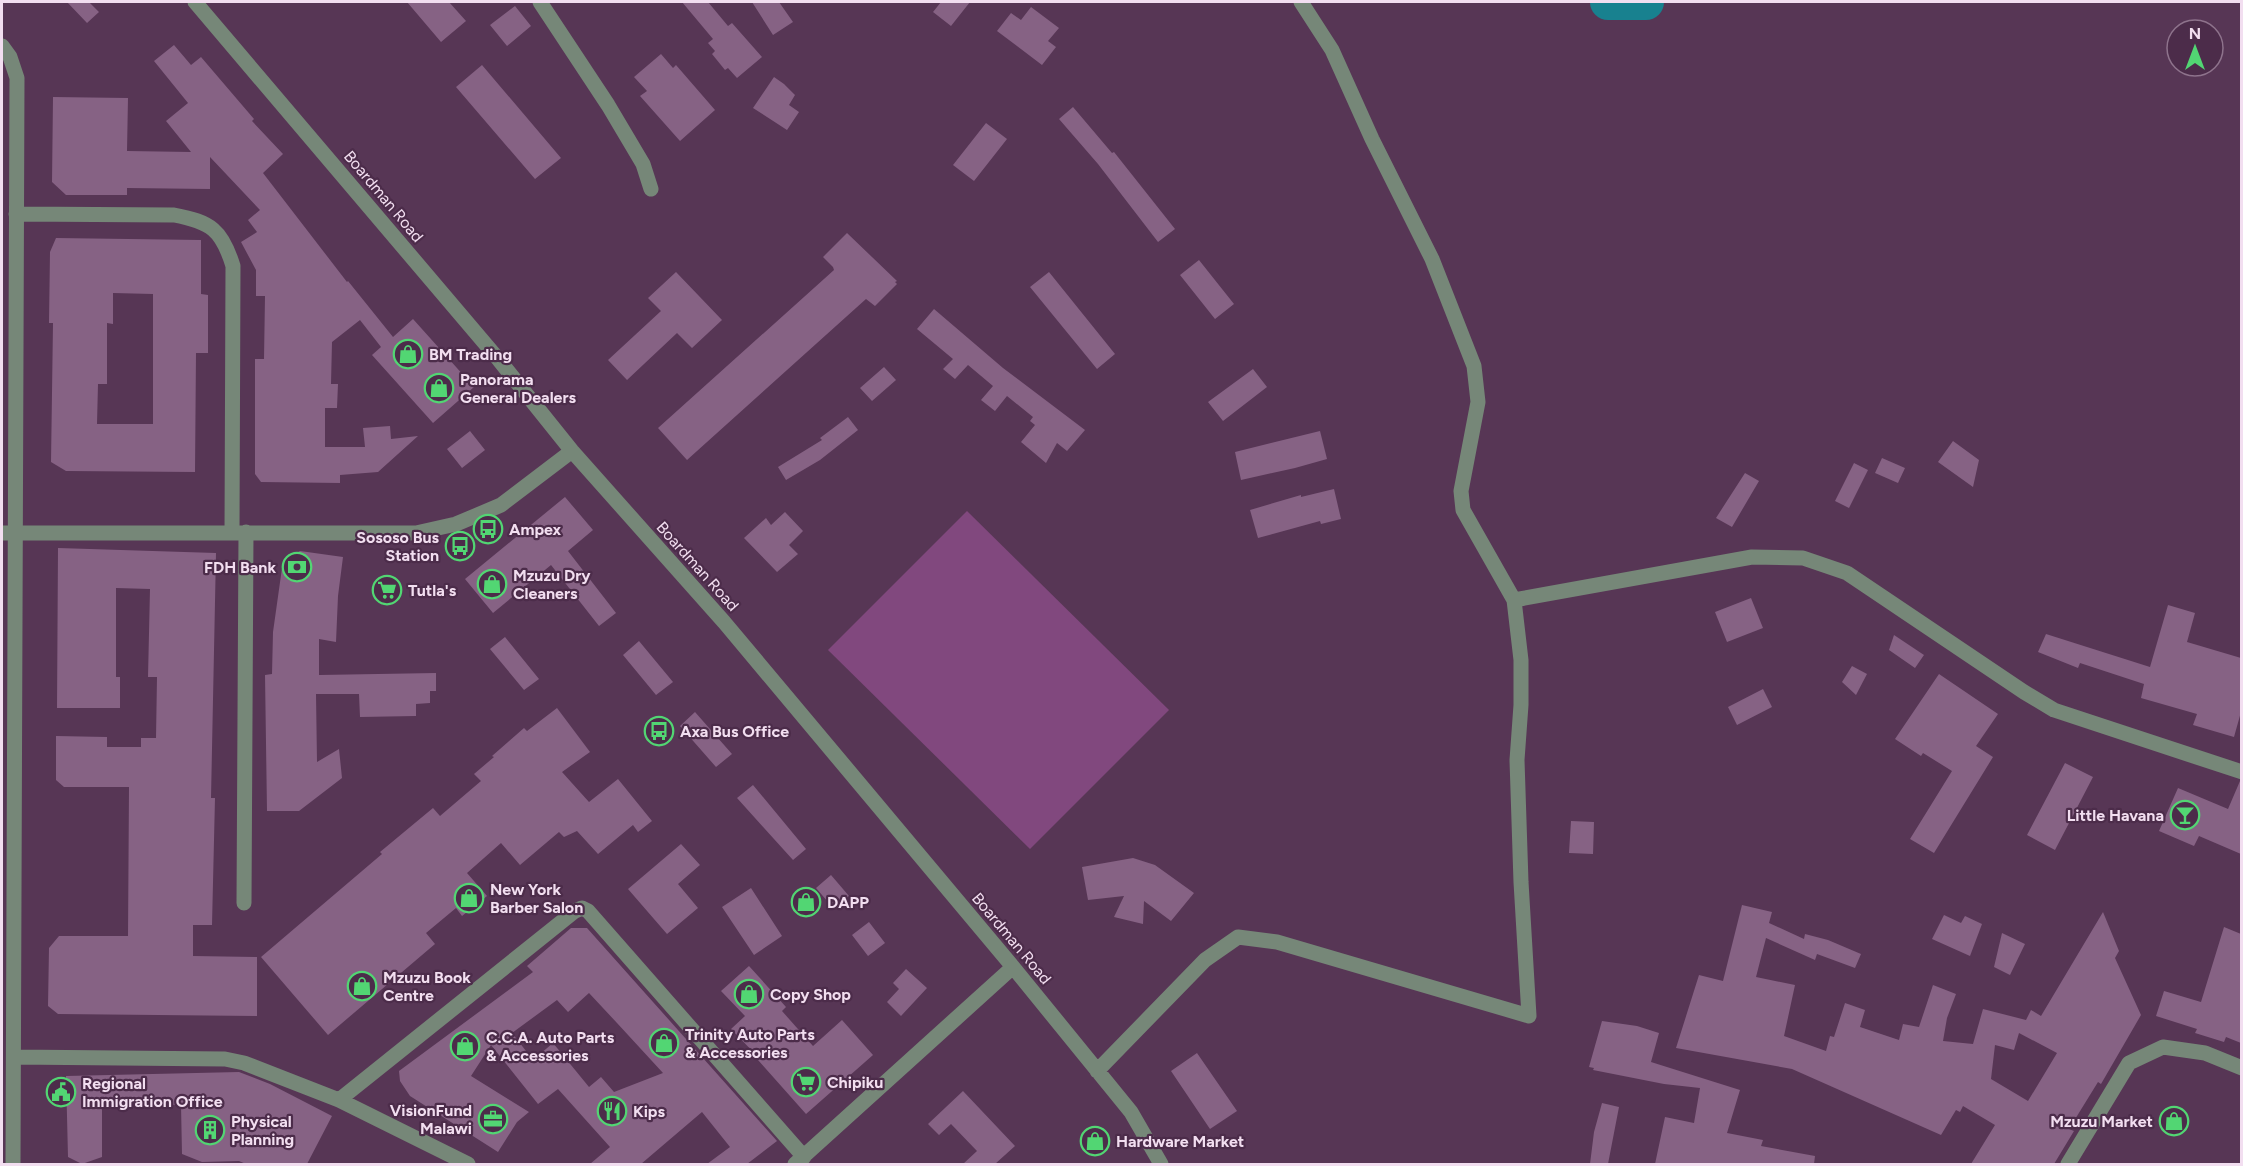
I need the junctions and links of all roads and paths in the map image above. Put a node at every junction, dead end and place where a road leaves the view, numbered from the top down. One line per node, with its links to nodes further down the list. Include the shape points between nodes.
1 (195, 2): 7 (street, Boardman Road)
2 (540, 2): 5 (street, via 608,105 643,164)
3 (1301, 2): 10 (street, via 1332,50 1432,259 1474,366 1478,402 1461,491 1463,510)
4 (2, 46): 6 (street, via 17,78)
5 (651, 189)
6 (16, 214): 8 (street, via 174,215 211,227 226,245 233,266); 9 (street)
7 (572, 451): 8 (street, via 501,505 456,524 416,533); 14 (street, Boardman Road, via 724,622)
8 (239, 532): 9 (street); 13 (street)
9 (9, 533): 11 (street)
10 (1514, 600): 12 (street, via 1752,557 1803,558 1847,573 2054,710); 17 (street, via 1521,660 1517,760 1529,1016 1277,942 1238,937 1205,960)
11 (8, 684): 15 (street)
12 (2241, 772)
13 (244, 903)
14 (1013, 967): 17 (street, Boardman Road); 19 (street)
15 (14, 1057): 18 (street, via 225,1059 244,1062); 20 (street)
16 (2241, 1068): 23 (street, via 2205,1053 2163,1047 2129,1063)
17 (1097, 1071): 22 (street, Boardman Road, via 1131,1112)
18 (339, 1100): 19 (street, via 582,908); 21 (street)
19 (800, 1161)
20 (12, 1164)
21 (468, 1164)
22 (1161, 1164)
23 (2068, 1164)

